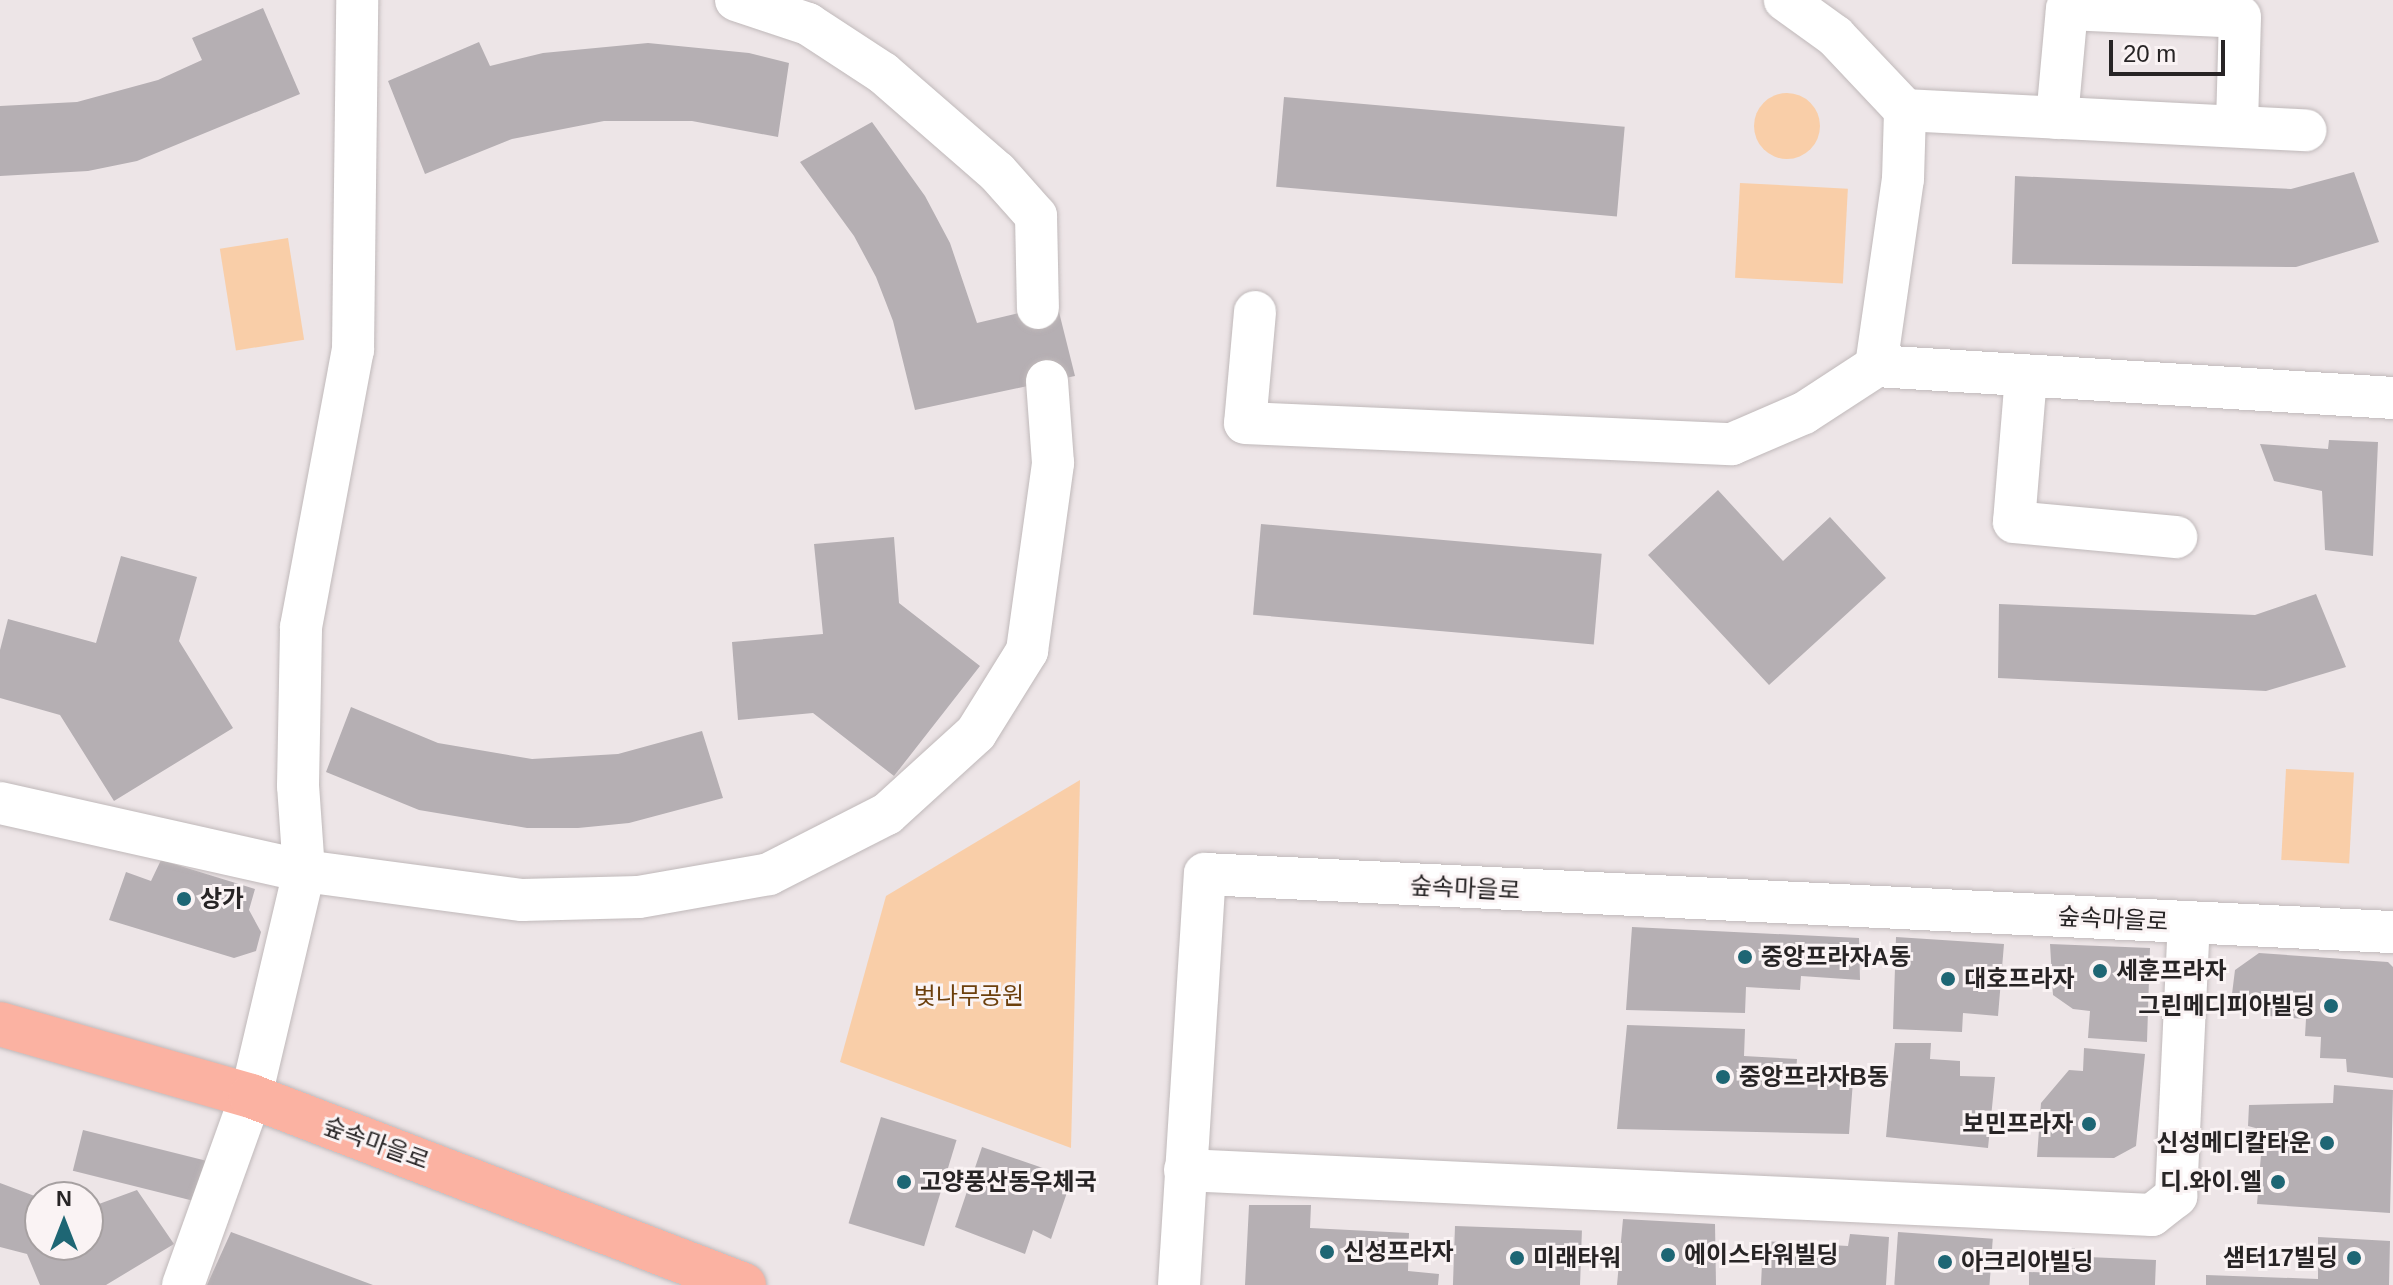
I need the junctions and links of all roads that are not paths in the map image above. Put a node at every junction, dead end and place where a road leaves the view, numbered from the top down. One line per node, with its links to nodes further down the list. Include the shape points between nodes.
1 (357, 0): 16 (street, via 353,350 301,627 298,786)
2 (736, 0): 8 (street, via 808,24 883,73 997,172 1036,216)
3 (1785, 0): 4 (street, via 1835,36)
4 (1905, 110): 5 (street); 10 (street, via 1903,179)
5 (2057, 118): 6 (street); 6 (street, via 2067,9 2240,17)
6 (2237, 126): 7 (street)
7 (2306, 130)
8 (1038, 308)
9 (1255, 312): 10 (street, via 1245,423 1732,444 1804,413)
10 (1876, 366): 11 (street)
11 (2026, 376): 13 (street); 14 (street, via 2014,522)
12 (1047, 381): 16 (street, via 1053,463 1027,651 976,733 887,814 769,874 639,897 522,900)
13 (2393, 398)
14 (2176, 537)
15 (0, 803): 16 (street)
16 (304, 871): 20 (street)
17 (2189, 923): 18 (street); 21 (street, 숲속마을로, via 2176,1196 2152,1215); 21 (street, 숲속마을로, via 1205,874)
18 (2393, 932)
19 (0, 1024): 20 (main road, 숲속마을로)
20 (251, 1096): 22 (street); 23 (main road, 숲속마을로)
21 (1185, 1170): 24 (street, 숲속마을로)
22 (183, 1285)
23 (744, 1285)
24 (1179, 1285)

